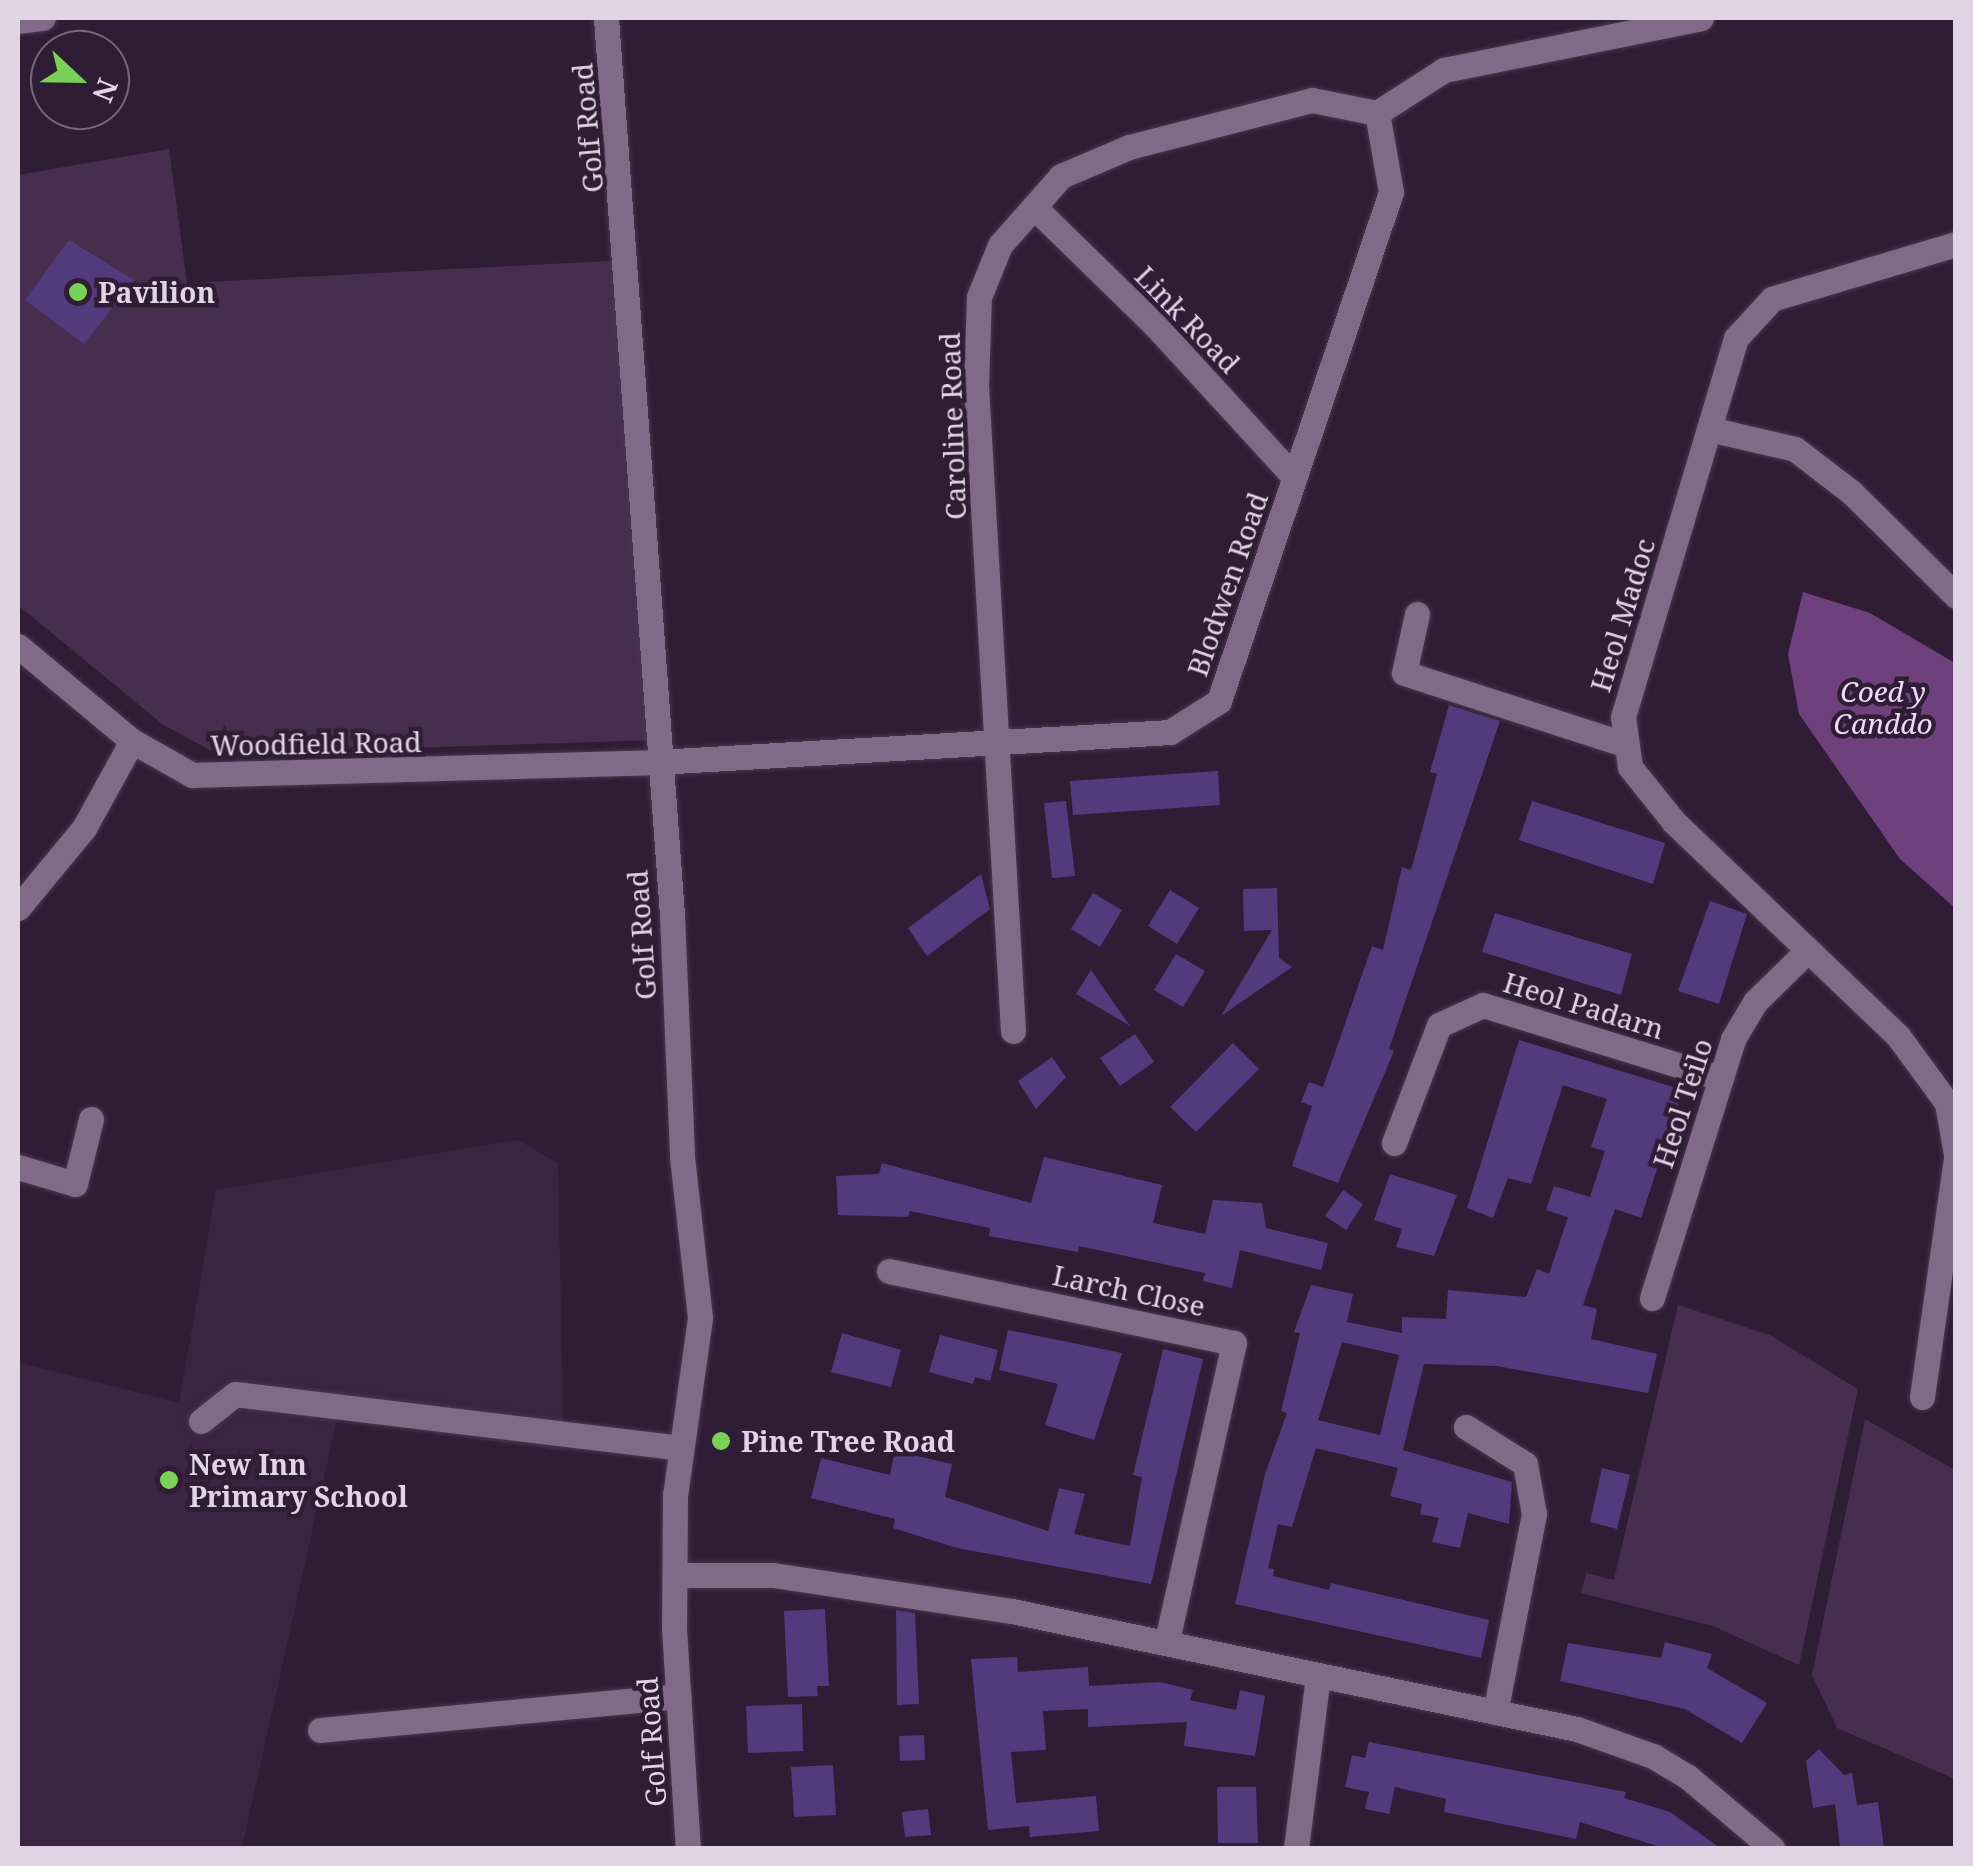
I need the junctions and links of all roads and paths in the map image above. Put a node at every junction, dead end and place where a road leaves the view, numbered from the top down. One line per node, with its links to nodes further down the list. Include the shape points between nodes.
1 (43, 18): 4 (street)
2 (606, 18): 16 (street, Golf Road)
3 (1701, 18): 5 (street, via 1444,70)
4 (18, 21)
5 (1377, 113): 6 (street, Caroline Road, via 1312,100 1129,147 1061,176); 9 (street, Blodwen Road, via 1391,192)
6 (1034, 207): 9 (street, Link Road, via 1154,324); 13 (street, Caroline Road, via 1000,245 979,297 976,386)
7 (1956, 244): 8 (street, Heol Madoc, via 1772,299 1736,338)
8 (1709, 429): 10 (street, via 1795,449 1851,492); 15 (street, Heol Madoc, via 1623,717)
9 (1294, 478): 13 (street, Blodwen Road, via 1219,701 1170,732)
10 (1956, 596)
11 (1418, 614): 15 (street, via 1404,672)
12 (18, 646): 14 (street, Woodfield Road)
13 (996, 740): 16 (street, Blodwen Road); 19 (street, Caroline Road)
14 (132, 741): 16 (street, Woodfield Road, via 192,775 258,778); 17 (street, via 84,828)
15 (1626, 745): 18 (street, Heol Madoc, via 1630,767 1674,822)
16 (658, 762): 30 (street, Golf Road, via 682,1156 700,1318)
17 (18, 908)
18 (1808, 950): 20 (street, Heol Teilo, via 1755,1002); 23 (street, Heol Madoc, via 1898,1036 1948,1103)
19 (1012, 1030)
20 (1721, 1078): 22 (street, Heol Padarn, via 1483,1005 1439,1024); 26 (street, Heol Teilo)
21 (92, 1119): 24 (street, via 75,1184)
22 (1394, 1143)
23 (1956, 1156): 27 (street, Heol Madoc)
24 (18, 1167)
25 (889, 1270): 32 (street, Larch Close, via 1234,1343)
26 (1652, 1298)
27 (1922, 1397)
28 (201, 1421): 30 (street, via 235,1394)
29 (1466, 1427): 35 (street, via 1525,1464 1534,1514)
30 (682, 1448): 31 (street, Golf Road)
31 (674, 1576): 32 (street, via 773,1574); 34 (street, Golf Road)
32 (1166, 1640): 33 (street)
33 (1318, 1676): 35 (street); 38 (street)
34 (678, 1696): 36 (street); 37 (street, Golf Road)
35 (1494, 1712): 39 (street, via 1578,1729 1653,1756 1746,1821)
36 (320, 1730)
37 (688, 1848)
38 (1296, 1848)
39 (1772, 1848)

